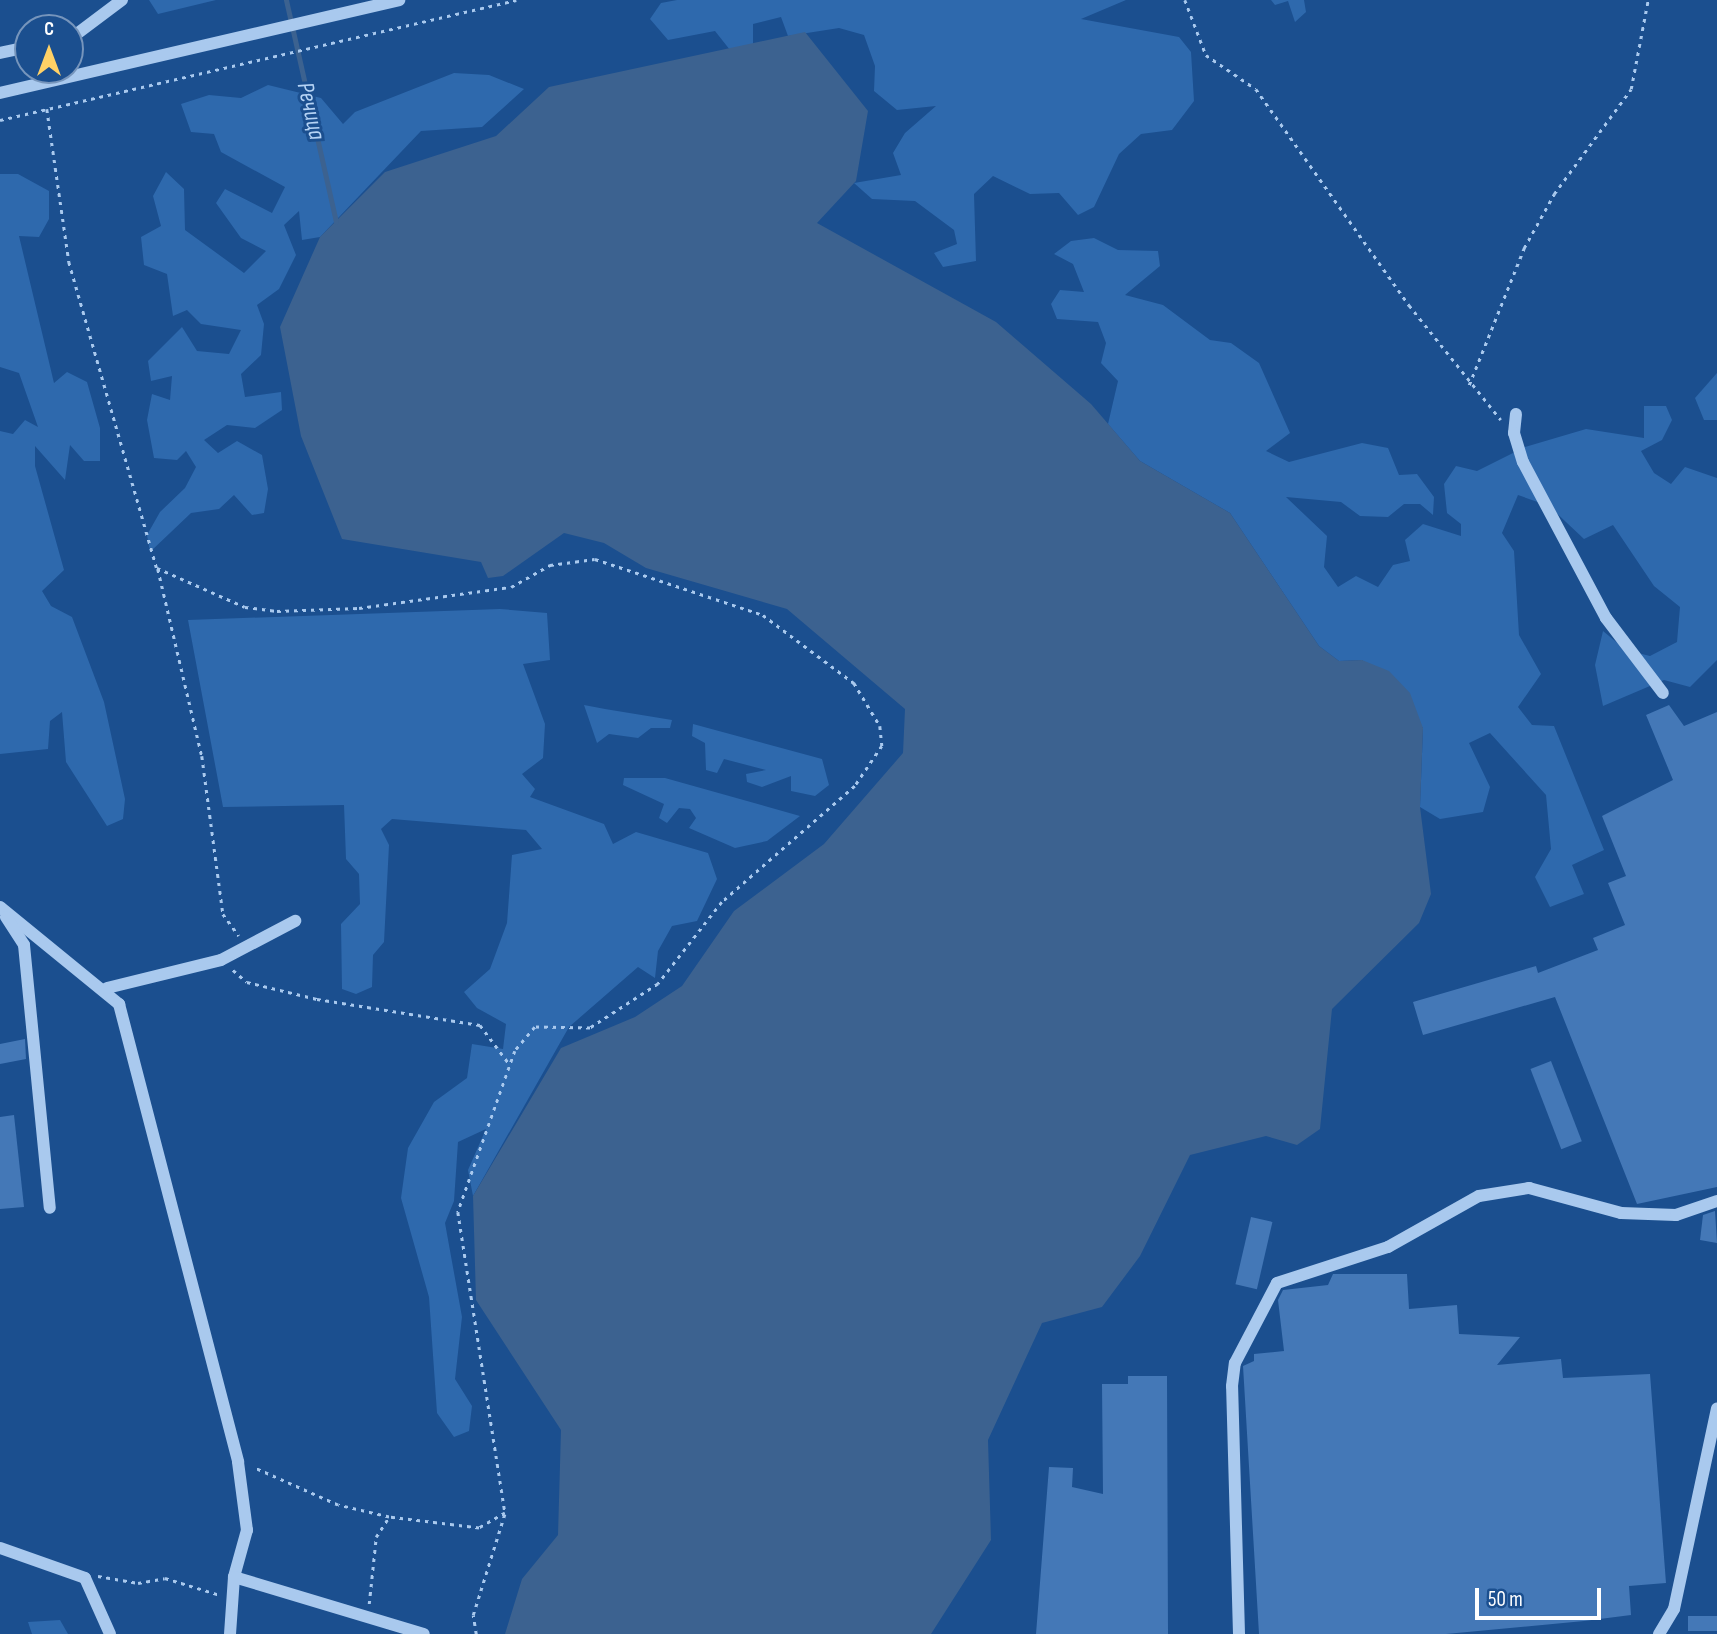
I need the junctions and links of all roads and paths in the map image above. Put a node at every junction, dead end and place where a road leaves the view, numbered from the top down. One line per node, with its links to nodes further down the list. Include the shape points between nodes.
1 (122, 0): 6 (street)
2 (399, 0): 7 (street)
3 (516, 0): 8 (path)
4 (1185, 0): 10 (path, via 1206,55 1256,89)
5 (1648, 0): 10 (path, via 1630,89 1554,194 1524,248)
6 (84, 28)
7 (0, 93)
8 (47, 109): 9 (path); 13 (path, via 69,262)
9 (0, 120)
10 (1469, 386): 12 (path)
11 (1516, 414): 12 (street)
12 (1514, 432): 14 (street, via 1523,462 1606,618)
13 (158, 569): 17 (path, via 202,756 223,914); 20 (path, via 245,607 277,611 359,608 511,587 550,565 595,559 763,615 854,683 880,726 882,747 855,786 722,902 659,984 590,1028 535,1027)
14 (1662, 693)
15 (0, 908): 19 (street); 22 (street, via 24,945)
16 (295, 921): 17 (street)
17 (247, 947): 18 (street)
18 (221, 960): 19 (street); 20 (path, via 259,985 480,1025)
19 (107, 988): 24 (street, via 119,1004)
20 (510, 1065): 25 (path, via 458,1212)
21 (1717, 1201): 36 (street, via 1676,1215 1621,1213 1529,1188 1479,1196 1388,1247 1277,1283 1235,1363 1232,1386)
22 (50, 1208)
23 (1717, 1409): 37 (street, via 1674,1609)
24 (238, 1462): 26 (path, via 338,1505); 28 (street, via 247,1530)
25 (505, 1513): 26 (path, via 479,1528); 35 (path, via 473,1615)
26 (389, 1517): 31 (path, via 376,1536)
27 (0, 1548): 29 (street)
28 (234, 1577): 30 (street); 31 (street)
29 (85, 1578): 30 (path, via 165,1578 211,1595); 32 (street)
30 (231, 1595): 33 (street)
31 (369, 1617): 34 (street)
32 (110, 1634)
33 (230, 1634)
34 (424, 1634)
35 (476, 1634)
36 (1239, 1634)
37 (1659, 1634)

